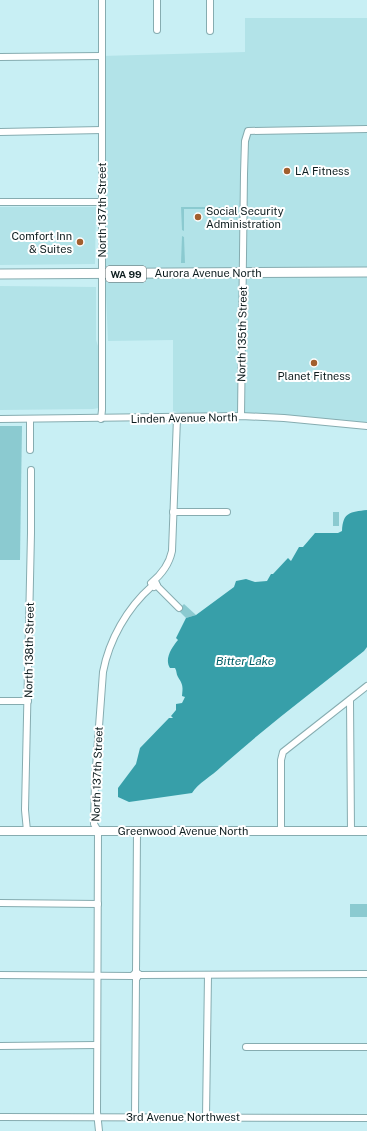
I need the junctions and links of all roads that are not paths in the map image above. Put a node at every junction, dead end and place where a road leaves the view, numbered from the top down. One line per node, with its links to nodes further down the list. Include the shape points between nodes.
1 (102, 0): 6 (street, North 137th Street)
2 (157, 0): 4 (street)
3 (210, 0): 5 (street)
4 (157, 30)
5 (210, 31)
6 (102, 56): 7 (street); 9 (street, North 137th Street)
7 (0, 57)
8 (367, 129): 14 (street, North 135th Street, via 248,131 244,174)
9 (102, 130): 10 (street); 12 (street, North 137th Street)
10 (0, 132)
11 (0, 202): 12 (street)
12 (102, 202): 16 (street, North 137th Street)
13 (367, 272): 14 (highway, Aurora Avenue North / WA 99)
14 (244, 273): 16 (highway, Aurora Avenue North / WA 99); 17 (street, North 135th Street, via 241,285)
15 (0, 274): 16 (highway, Aurora Avenue North / WA 99)
16 (102, 274): 21 (street, North 137th Street)
17 (241, 416): 18 (street, Linden Avenue North); 22 (street, Linden Avenue North)
18 (177, 418): 21 (street, Linden Avenue North); 25 (street, North 137th Street)
19 (0, 419): 20 (street, Linden Avenue North)
20 (30, 419): 21 (street, Linden Avenue North); 23 (street)
21 (101, 419)
22 (367, 426)
23 (30, 450)
24 (31, 470): 32 (street, North 138th Street)
25 (173, 512): 26 (street); 27 (street, North 137th Street, via 171,557)
26 (227, 512)
27 (155, 584): 28 (street); 35 (street, North 137th Street, via 129,612 106,655 95,781 94,824)
28 (179, 608)
29 (367, 686): 30 (street)
30 (350, 700): 36 (street, via 283,752); 37 (street)
31 (0, 701): 32 (street)
32 (28, 701): 34 (street, North 138th Street, via 25,810)
33 (0, 831): 34 (main road, Greenwood Avenue North)
34 (27, 831): 35 (main road, Greenwood Avenue North)
35 (98, 831): 39 (main road, Greenwood Avenue North); 41 (street, North 137th Street)
36 (281, 831): 37 (main road, Greenwood Avenue North); 39 (main road, Greenwood Avenue North)
37 (351, 831): 38 (main road, Greenwood Avenue North)
38 (367, 831)
39 (136, 832): 45 (street)
40 (0, 904): 41 (street)
41 (98, 904): 44 (street, North 137th Street)
42 (367, 974): 46 (street)
43 (0, 975): 44 (street)
44 (97, 976): 45 (street); 47 (street, North 137th Street)
45 (136, 976): 46 (street); 54 (street)
46 (208, 976): 51 (street)
47 (97, 1045): 48 (street); 53 (street, North 137th Street)
48 (0, 1046)
49 (246, 1047): 50 (street)
50 (367, 1047)
51 (206, 1117): 54 (street, 3rd Avenue Northwest); 55 (street, 3rd Avenue Northwest)
52 (0, 1118): 53 (street, 3rd Avenue Northwest)
53 (98, 1118): 54 (street, 3rd Avenue Northwest); 56 (street, North 137th Street)
54 (135, 1118)
55 (367, 1118)
56 (99, 1131)

